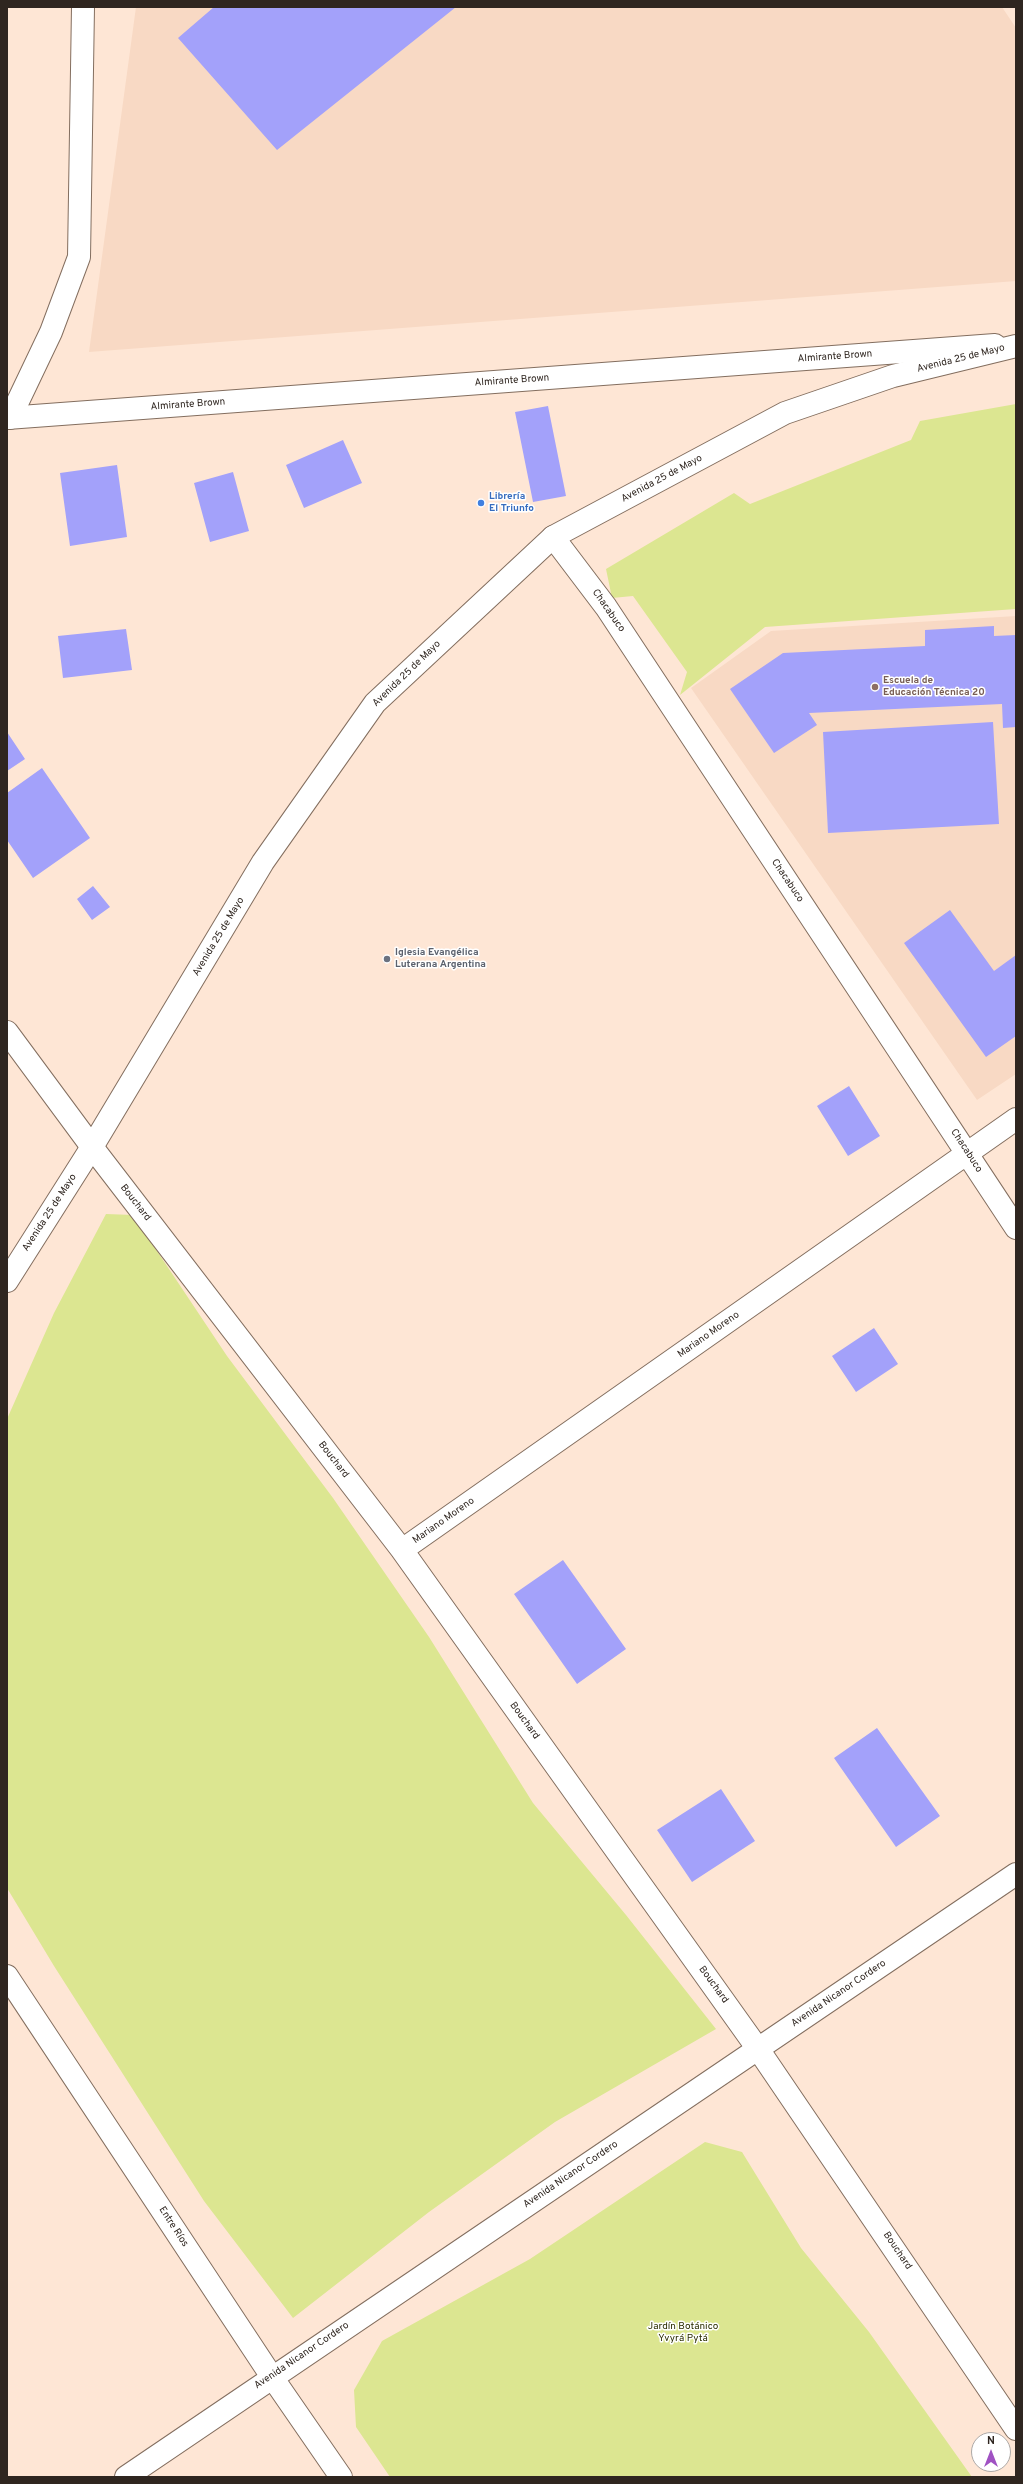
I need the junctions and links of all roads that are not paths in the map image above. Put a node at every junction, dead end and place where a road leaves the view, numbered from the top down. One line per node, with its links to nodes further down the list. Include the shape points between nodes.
1 (83, 7): 3 (street, via 79,257 51,332)
2 (1016, 344): 3 (street, Almirante Brown); 4 (street, Avenida 25 de Mayo, via 893,376 785,413)
3 (8, 418)
4 (553, 537): 7 (street, Avenida 25 de Mayo, via 375,703 263,862); 8 (street, Chacabuco, via 610,614)
5 (7, 1032): 7 (street, Bouchard)
6 (1016, 1119): 8 (street, Mariano Moreno)
7 (92, 1147): 10 (street, Avenida 25 de Mayo); 11 (street, Bouchard)
8 (967, 1153): 9 (street, Chacabuco); 11 (street, Mariano Moreno)
9 (1016, 1228)
10 (7, 1281)
11 (402, 1550): 14 (street, Bouchard)
12 (1016, 1874): 14 (street, Avenida Nicanor Cordero)
13 (7, 1976): 15 (street, Entre Ríos)
14 (758, 2049): 15 (street, Avenida Nicanor Cordero); 16 (street, Bouchard)
15 (272, 2377): 17 (street, Avenida Nicanor Cordero); 18 (street, Entre Ríos)
16 (1016, 2429)
17 (126, 2477)
18 (341, 2477)

